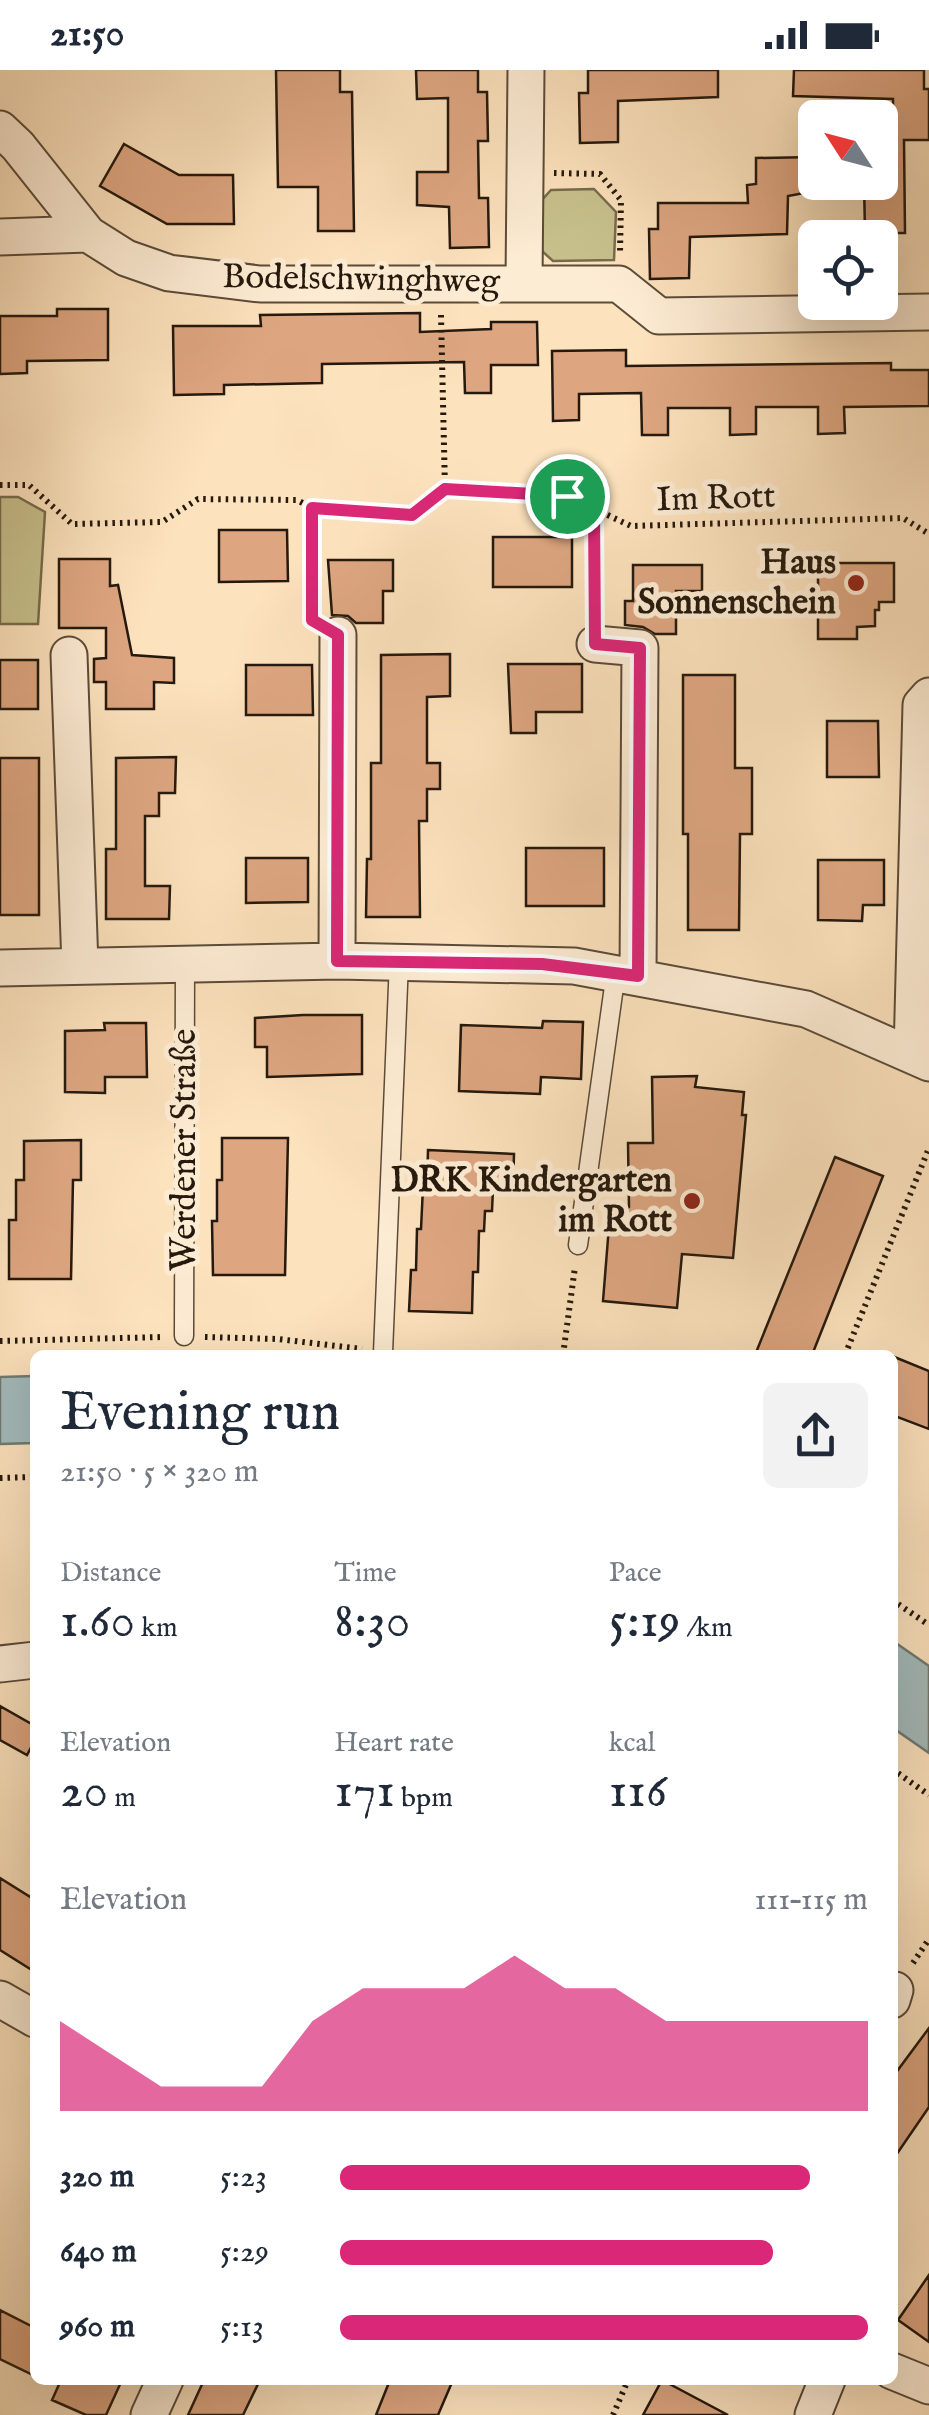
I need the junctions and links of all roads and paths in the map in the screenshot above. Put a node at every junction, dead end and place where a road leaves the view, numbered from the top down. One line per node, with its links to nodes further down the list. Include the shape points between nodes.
1 (526, 70): 3 (street, Bodelschwinghweg)
2 (0, 128): 4 (street, Bodelschwinghweg)
3 (525, 173): 6 (street, Bodelschwinghweg); 8 (path, via 600,174 622,200)
4 (88, 234): 5 (street); 7 (street, Bodelschwinghweg, via 126,258 169,273 260,284)
5 (0, 237)
6 (524, 282): 7 (street, Bodelschwinghweg); 8 (street, Bodelschwinghweg)
7 (440, 284): 11 (path)
8 (619, 284): 9 (street, via 659,316)
9 (929, 312)
10 (0, 484): 12 (path, via 28,485 72,524 162,522 198,499 297,500)
11 (445, 489): 12 (path, via 412,515); 13 (path, Im Rott, via 567,496)
12 (312, 508): 15 (path, via 312,620)
13 (594, 510): 14 (path, Im Rott, via 632,526 903,518); 16 (path)
14 (929, 534)
15 (338, 635): 19 (street)
16 (595, 644): 24 (street, via 640,648)
17 (69, 656): 22 (street)
18 (929, 696): 25 (street, via 921,706)
19 (337, 961): 20 (street); 21 (street)
20 (399, 961): 24 (street, via 542,964); 29 (lane)
21 (185, 964): 22 (street); 28 (lane, Werdener Straße)
22 (80, 966): 23 (street)
23 (0, 968)
24 (627, 974): 25 (street, via 806,1009); 27 (lane)
25 (921, 1058)
26 (929, 1148): 31 (path)
27 (578, 1245): 30 (path)
28 (184, 1336)
29 (383, 1350)
30 (564, 1350)
31 (847, 1350)
32 (30, 1477): 33 (path)
33 (0, 1478)
34 (898, 1604): 35 (path)
35 (929, 1625)
36 (30, 1661): 37 (street)
37 (0, 1664)
38 (898, 1773): 39 (path)
39 (929, 1794)
40 (0, 1998): 41 (street)
41 (30, 2016)
42 (898, 2373): 46 (street)
43 (163, 2385): 47 (street)
44 (626, 2385): 48 (path)
45 (825, 2385): 49 (street)
46 (929, 2386)
47 (149, 2415)
48 (613, 2415)
49 (814, 2415)

